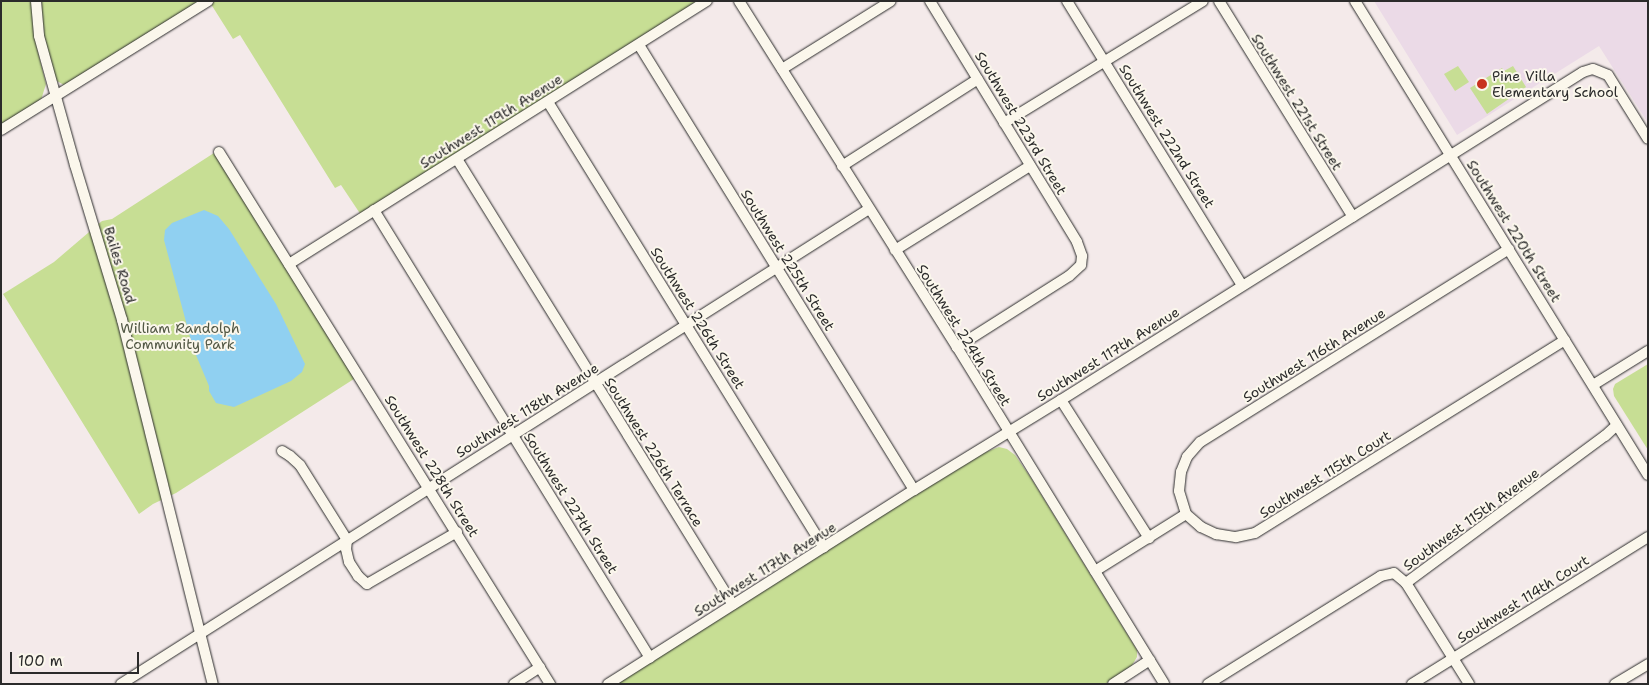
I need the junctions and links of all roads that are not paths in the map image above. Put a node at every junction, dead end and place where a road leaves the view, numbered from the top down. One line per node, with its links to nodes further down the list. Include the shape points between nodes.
1 (36, 1): 15 (street, Bailes Road, via 39,36)
2 (208, 1): 15 (street)
3 (707, 1): 11 (street, Southwest 119th Avenue)
4 (739, 1): 13 (street, Southwest 224th Street)
5 (891, 1): 13 (street)
6 (930, 1): 14 (street, Southwest 223rd Street)
7 (1067, 1): 12 (street, Southwest 222nd Street)
8 (1203, 1): 12 (street)
9 (1219, 1): 27 (street, Southwest 221st Street)
10 (1356, 1): 21 (street, Southwest 220th Street)
11 (639, 45): 16 (street, Southwest 119th Avenue); 31 (street, Southwest 225th Street)
12 (1105, 62): 17 (street); 32 (street, Southwest 222nd Street)
13 (782, 69): 23 (street, Southwest 224th Street)
14 (978, 79): 17 (street, Southwest 223rd Street); 23 (street)
15 (55, 97): 18 (street); 56 (street, Bailes Road, via 122,320)
16 (548, 102): 22 (street, Southwest 119th Avenue); 33 (street, Southwest 226th Street)
17 (1004, 122): 24 (street, Southwest 223rd Street)
18 (1, 130)
19 (1648, 139): 21 (street, Southwest 117th Avenue, via 1612,80 1593,69 1583,72)
20 (219, 152): 30 (street, Southwest 228th Street)
21 (1451, 155): 27 (street, Southwest 117th Avenue); 28 (street, Southwest 220th Street)
22 (457, 159): 26 (street, Southwest 119th Avenue); 37 (street, Southwest 226th Terrace)
23 (842, 166): 25 (street, Southwest 224th Street)
24 (1030, 166): 29 (street); 35 (street, Southwest 223rd Street, via 1077,242 1082,261 1069,276)
25 (870, 209): 29 (street, Southwest 224th Street); 31 (street, Southwest 118th Avenue)
26 (374, 210): 30 (street, Southwest 119th Avenue); 42 (street, Southwest 227th Street)
27 (1352, 217): 32 (street, Southwest 117th Avenue)
28 (1509, 249): 34 (street, Southwest 220th Street); 47 (street, Southwest 116th Avenue, via 1200,442 1187,457 1181,472 1179,490)
29 (895, 250): 35 (street, Southwest 224th Street)
30 (289, 264): 45 (street, Southwest 228th Street)
31 (778, 268): 33 (street, Southwest 118th Avenue); 46 (street, Southwest 225th Street)
32 (1242, 285): 39 (street, Southwest 117th Avenue)
33 (686, 326): 37 (street, Southwest 118th Avenue); 52 (street, Southwest 226th Street)
34 (1565, 340): 38 (street, Southwest 220th Street); 47 (street, Southwest 115th Court, via 1255,533 1236,537 1216,534)
35 (957, 347): 41 (street, Southwest 224th Street)
36 (1648, 351): 38 (street)
37 (596, 384): 42 (street, Southwest 118th Avenue); 55 (street, Southwest 226th Terrace)
38 (1593, 385): 40 (street, Southwest 220th Street)
39 (1061, 400): 41 (street, Southwest 117th Avenue); 50 (street)
40 (1617, 425): 44 (street, Southwest 220th Street); 54 (street, Southwest 115th Avenue)
41 (1008, 433): 46 (street, Southwest 117th Avenue); 53 (street, Southwest 224th Street)
42 (513, 436): 45 (street, Southwest 118th Avenue); 57 (street, Southwest 227th Street)
43 (282, 451): 51 (street, via 303,470)
44 (1648, 475)
45 (429, 487): 48 (street, Southwest 228th Street); 51 (street, Southwest 118th Avenue)
46 (914, 490): 52 (street, Southwest 117th Avenue)
47 (1186, 514): 50 (street)
48 (457, 532): 51 (street, via 367,584 358,576 346,553); 61 (street, Southwest 228th Street)
49 (1648, 537): 58 (street, Southwest 114th Court)
50 (1148, 538): 53 (street)
51 (347, 540): 56 (street, Southwest 118th Avenue)
52 (824, 548): 55 (street, Southwest 117th Avenue)
53 (1095, 571): 59 (street, Southwest 224th Street)
54 (1406, 583): 58 (street); 70 (street, Southwest 115th Avenue, via 1394,573 1381,576)
55 (733, 605): 57 (street, Southwest 117th Avenue)
56 (199, 633): 62 (street, Southwest 118th Avenue); 64 (street, Bailes Road)
57 (650, 658): 67 (street, Southwest 117th Avenue)
58 (1453, 658): 71 (street, Southwest 114th Court); 72 (street)
59 (1150, 660): 68 (street); 69 (street, Southwest 224th Street)
60 (1648, 664): 73 (street)
61 (540, 667): 65 (street); 66 (street, Southwest 228th Street)
62 (135, 680): 63 (street, Southwest 118th Avenue)
63 (121, 684)
64 (213, 684)
65 (514, 684)
66 (550, 684)
67 (608, 684)
68 (1113, 684)
69 (1164, 684)
70 (1208, 684)
71 (1412, 684)
72 (1468, 684)
73 (1615, 684)

